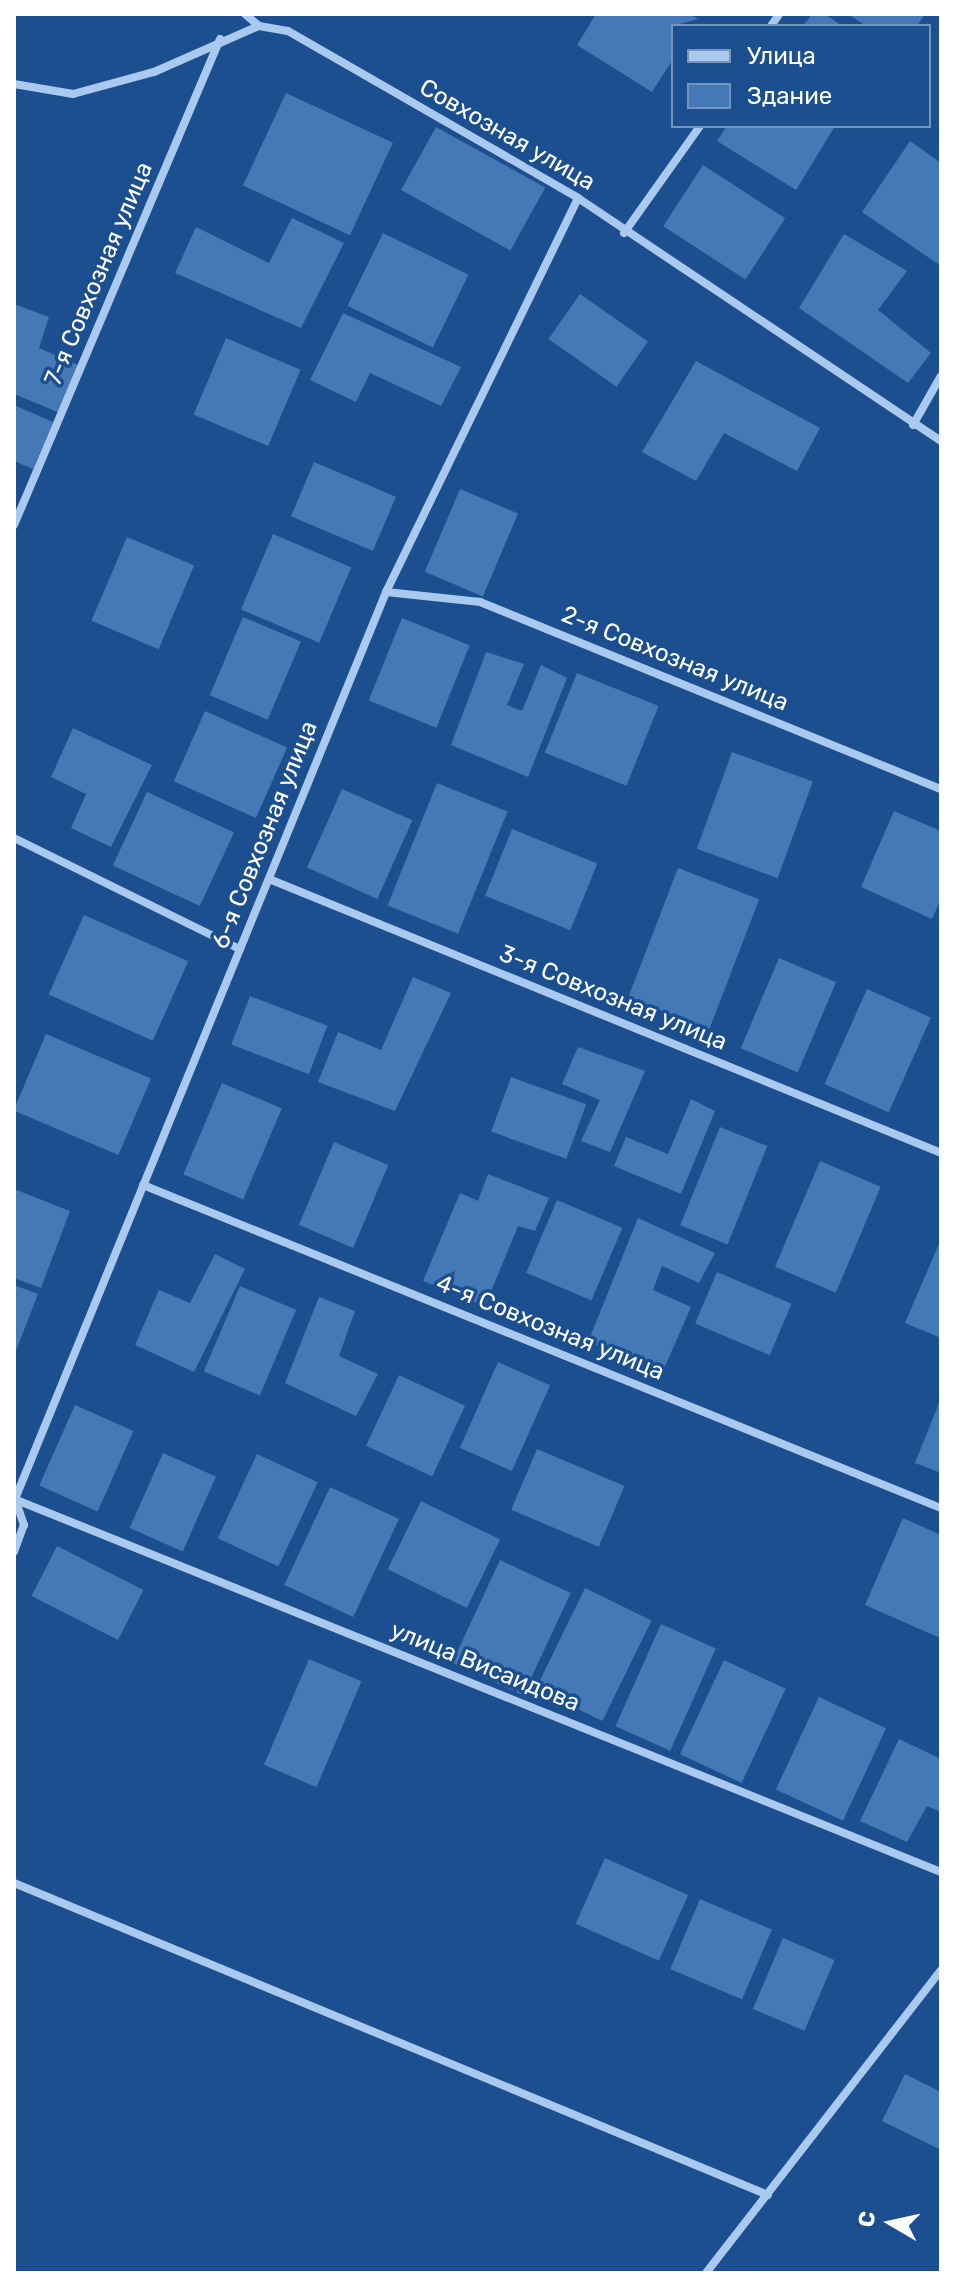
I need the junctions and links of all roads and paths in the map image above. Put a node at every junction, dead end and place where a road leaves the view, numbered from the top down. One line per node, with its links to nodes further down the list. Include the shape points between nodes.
1 (245, 14): 2 (street)
2 (259, 26): 3 (street); 6 (street, Совхозная улица, via 288,31)
3 (220, 38): 4 (street, via 116,85 73,94); 11 (street, 7-я Совхозная улица)
4 (14, 84)
5 (699, 128): 7 (street)
6 (578, 198): 7 (street, Совхозная улица); 12 (street, 6-я Совхозная улица)
7 (624, 233): 9 (street, Совхозная улица)
8 (941, 376): 9 (street)
9 (913, 425): 10 (street, Совхозная улица)
10 (941, 441)
11 (14, 525)
12 (386, 592): 13 (street, 2-я Совхозная улица, via 480,602); 15 (street, 6-я Совхозная улица)
13 (941, 789)
14 (14, 838): 16 (street)
15 (269, 879): 16 (street, 6-я Совхозная улица); 17 (street, 3-я Совхозная улица)
16 (240, 949): 18 (street, 6-я Совхозная улица)
17 (941, 1153)
18 (143, 1185): 19 (street, 6-я Совхозная улица); 20 (street, 4-я Совхозная улица)
19 (14, 1499): 21 (street, via 24,1525); 22 (street, улица Висаидова)
20 (941, 1508)
21 (14, 1552)
22 (941, 1872)
23 (14, 1883): 25 (street)
24 (941, 1970): 25 (street)
25 (768, 2195): 26 (street)
26 (706, 2273)

